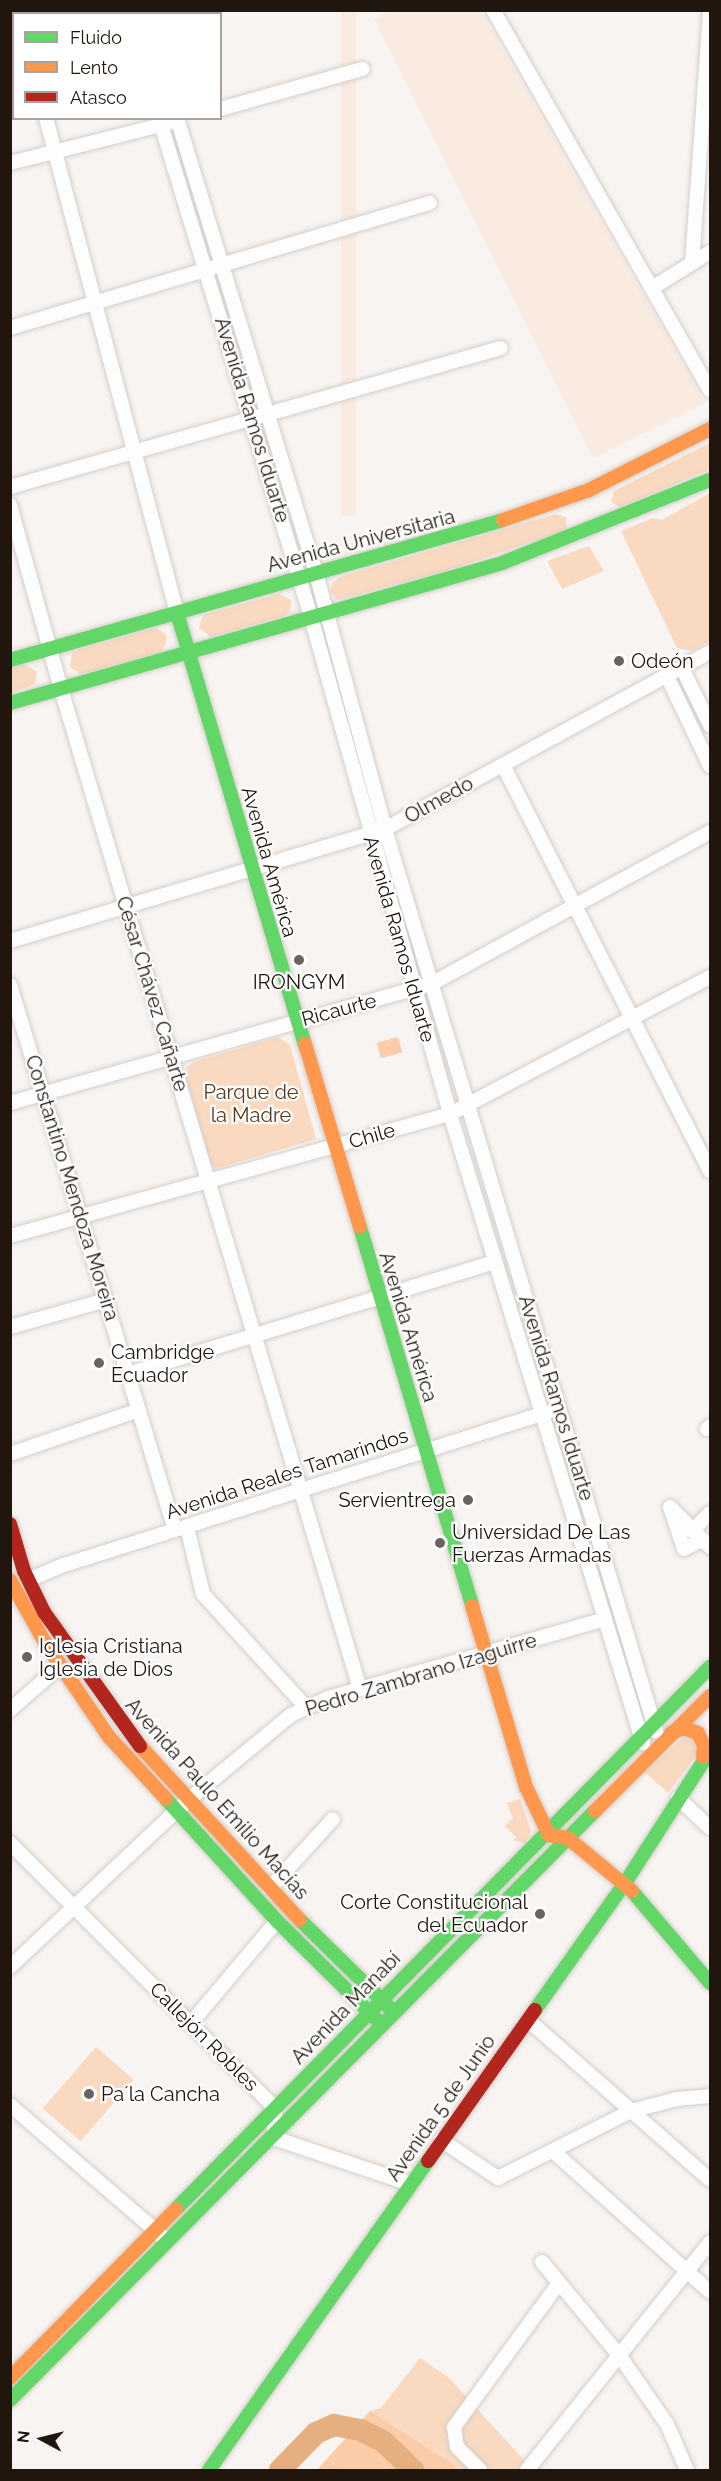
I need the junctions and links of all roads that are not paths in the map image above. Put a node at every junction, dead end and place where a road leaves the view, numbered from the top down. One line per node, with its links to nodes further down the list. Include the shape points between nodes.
1 (493, 10): 15 (street)
2 (711, 13): 12 (street)
3 (362, 69): 4 (street)
4 (222, 108)
5 (47, 120): 8 (street)
6 (180, 120): 13 (street, Avenida Ramos Iduarte)
7 (160, 122): 8 (street); 14 (street, Avenida Ramos Iduarte)
8 (55, 152): 9 (street); 16 (street)
9 (10, 163)
10 (430, 203): 13 (street)
11 (711, 252): 12 (street)
12 (692, 263): 15 (street)
13 (222, 265): 14 (street); 20 (street, Avenida Ramos Iduarte)
14 (206, 270): 16 (street); 21 (street, Avenida Ramos Iduarte)
15 (652, 288): 19 (street)
16 (95, 303): 17 (street); 23 (street)
17 (10, 328)
18 (501, 348): 20 (street)
19 (711, 390)
20 (268, 414): 21 (street); 27 (street, Avenida Ramos Iduarte)
21 (252, 419): 23 (street); 28 (street, Avenida Ramos Iduarte)
22 (711, 429): 27 (main road, Avenida Universitaria, via 552,505)
23 (135, 452): 25 (street); 29 (street)
24 (711, 480): 30 (main road, via 502,563)
25 (10, 488)
26 (10, 505): 32 (street, César Chávez Cañarte)
27 (316, 573): 28 (main road, Avenida Universitaria); 30 (street, Avenida Ramos Iduarte)
28 (299, 578): 29 (main road, Avenida Universitaria); 31 (street, Avenida Ramos Iduarte)
29 (177, 613): 32 (main road, Avenida Universitaria); 33 (main road, Avenida América)
30 (327, 613): 31 (main road); 43 (street, Avenida Ramos Iduarte)
31 (311, 617): 33 (main road); 45 (street, Avenida Ramos Iduarte)
32 (50, 649): 35 (main road, Avenida Universitaria); 38 (street, César Chávez Cañarte)
33 (188, 652): 38 (main road); 46 (main road, Avenida América)
34 (711, 652): 36 (street, Olmedo)
35 (10, 660)
36 (682, 668): 37 (street, Olmedo); 40 (street)
37 (667, 676): 41 (street, Olmedo); 42 (street)
38 (61, 689): 39 (main road); 47 (street, César Chávez Cañarte)
39 (10, 703)
40 (711, 724)
41 (504, 765): 43 (street, Olmedo); 48 (street)
42 (711, 766)
43 (386, 829): 45 (street, Olmedo); 51 (street, Avenida Ramos Iduarte)
44 (711, 832): 48 (street, Ricaurte)
45 (369, 833): 46 (street, Olmedo); 53 (street, Avenida Ramos Iduarte)
46 (251, 868): 47 (street, Olmedo); 56 (main road, Avenida América)
47 (126, 906): 49 (street, Olmedo); 57 (street, César Chávez Cañarte)
48 (576, 906): 51 (street, Ricaurte); 55 (street)
49 (10, 941)
50 (711, 977): 55 (street, Chile)
51 (431, 984): 53 (street, Ricaurte); 60 (street, Avenida Ramos Iduarte)
52 (10, 985): 54 (street, Constantino Mendoza Moreira)
53 (413, 990): 56 (street, Ricaurte); 61 (street, Avenida Ramos Iduarte)
54 (13, 1000): 58 (street, Constantino Mendoza Moreira)
55 (633, 1018): 60 (street, Chile); 63 (street)
56 (296, 1022): 57 (street, Ricaurte); 62 (main road, Avenida América)
57 (171, 1057): 58 (street, Ricaurte); 64 (street, César Chávez Cañarte)
58 (44, 1094): 59 (street, Ricaurte); 65 (street, Constantino Mendoza Moreira)
59 (10, 1103)
60 (467, 1104): 61 (street, Chile); 73 (street, Avenida Ramos Iduarte)
61 (450, 1114): 62 (street, Chile); 67 (street, Avenida Ramos Iduarte)
62 (333, 1147): 64 (street, Chile); 68 (main road, Avenida América)
63 (711, 1171)
64 (208, 1181): 65 (street, Chile); 71 (street, César Chávez Cañarte)
65 (81, 1216): 66 (street, Chile); 69 (street, Constantino Mendoza Moreira)
66 (10, 1236)
67 (495, 1262): 68 (street); 75 (street, Avenida Ramos Iduarte)
68 (378, 1297): 71 (street); 76 (main road, Avenida América)
69 (106, 1300): 70 (street); 72 (street, Constantino Mendoza Moreira)
70 (10, 1327)
71 (254, 1335): 72 (street); 78 (street, César Chávez Cañarte)
72 (128, 1374): 74 (street, Constantino Mendoza Moreira)
73 (559, 1409): 75 (street, Avenida Reales Tamarindos); 94 (street, Avenida Ramos Iduarte)
74 (139, 1410): 77 (street); 81 (street, Constantino Mendoza Moreira)
75 (541, 1415): 76 (street, Avenida Reales Tamarindos); 86 (street, Avenida Ramos Iduarte)
76 (425, 1451): 78 (street, Avenida Reales Tamarindos); 87 (main road, Avenida América)
77 (10, 1454)
78 (301, 1490): 81 (street, Avenida Reales Tamarindos); 90 (street, César Chávez Cañarte)
79 (711, 1513): 82 (street)
80 (10, 1524): 84 (main road, Avenida Paulo Emilio Macías)
81 (181, 1528): 84 (street, Avenida Reales Tamarindos); 92 (street, Constantino Mendoza Moreira, via 204,1594)
82 (701, 1539)
83 (10, 1578): 84 (main road, Avenida Reales Tamarindos); 85 (main road, Avenida Paulo Emilio Macías)
84 (28, 1581): 85 (main road, Avenida Reales Tamarindos); 103 (main road, Avenida Paulo Emilio Macías, via 107,1707)
85 (14, 1600): 88 (main road, Avenida Paulo Emilio Macías)
86 (603, 1620): 87 (street, Pedro Zambrano Izaguirre); 96 (street, Avenida Ramos Iduarte)
87 (486, 1654): 90 (street, Pedro Zambrano Izaguirre); 107 (main road, Avenida América, via 526,1787)
88 (60, 1666): 93 (street); 104 (main road, Avenida Paulo Emilio Macías, via 109,1737)
89 (711, 1667): 94 (main road, Avenida Manabí)
90 (360, 1689): 92 (street, Pedro Zambrano Izaguirre)
91 (711, 1696): 95 (main road, Avenida Manabí)
92 (306, 1707): 103 (street, Pedro Zambrano Izaguirre, via 275,1726)
93 (10, 1710)
94 (654, 1724): 96 (main road, Avenida Manabí); 98 (street, Avenida Ramos Iduarte)
95 (671, 1734): 98 (main road, Avenida Manabí); 100 (main road, via 684,1728 698,1733)
96 (641, 1738): 99 (street, Avenida Ramos Iduarte); 107 (main road, Avenida Manabí)
97 (711, 1744): 100 (main road, Avenida 5 de Junio)
98 (660, 1745): 99 (main road, Avenida Manabí)
99 (648, 1758): 108 (main road, Avenida Manabí)
100 (704, 1758): 101 (street); 102 (main road, Avenida 5 de Junio)
101 (711, 1776)
102 (678, 1798): 106 (street); 110 (main road, Avenida 5 de Junio)
103 (187, 1801): 104 (street, Pedro Zambrano Izaguirre); 111 (main road, Avenida Paulo Emilio Macías)
104 (175, 1812): 112 (street, Pedro Zambrano Izaguirre); 113 (main road, Avenida Paulo Emilio Macías)
105 (333, 1819): 111 (street)
106 (711, 1828)
107 (549, 1835): 108 (main road); 116 (main road, Avenida Manabí, via 524,1854)
108 (568, 1838): 110 (main road); 118 (main road, Avenida Manabí)
109 (10, 1843): 112 (street, Callejón Robles)
110 (625, 1883): 115 (main road); 119 (main road, Avenida 5 de Junio)
111 (270, 1888): 116 (main road, Avenida Paulo Emilio Macías)
112 (73, 1906): 114 (street, Pedro Zambrano Izaguirre); 120 (street, Callejón Robles)
113 (277, 1921): 117 (main road, Avenida Paulo Emilio Macías); 120 (street)
114 (10, 1967)
115 (711, 1983)
116 (381, 2000): 117 (main road, Avenida Manabí); 118 (main road, Avenida Paulo Emilio Macías)
117 (370, 2013): 121 (main road, Avenida Paulo Emilio Macías); 124 (main road, Avenida Manabí)
118 (396, 2013): 121 (main road, Avenida Manabí)
119 (528, 2019): 125 (street); 127 (main road, Avenida 5 de Junio)
120 (190, 2024): 124 (street, Callejón Robles)
121 (383, 2026): 126 (main road, Avenida Manabí)
122 (711, 2096): 125 (street, via 677,2099)
123 (10, 2105): 131 (street)
124 (275, 2108): 126 (street, Callejón Robles); 131 (main road, Avenida Manabí)
125 (631, 2111): 128 (street); 129 (street)
126 (274, 2138): 130 (street); 133 (main road, Avenida Manabí)
127 (441, 2140): 128 (street, via 498,2178); 130 (main road, Avenida 5 de Junio)
128 (553, 2151): 135 (street)
129 (711, 2180)
130 (411, 2184): 141 (main road, Avenida 5 de Junio)
131 (156, 2230): 133 (street); 139 (main road, Avenida Manabí)
132 (711, 2242): 135 (street)
133 (170, 2243): 140 (main road, Avenida Manabí)
134 (542, 2262): 136 (street)
135 (687, 2271): 137 (street); 138 (street)
136 (559, 2283): 138 (street); 142 (street, via 454,2427 457,2446)
137 (711, 2292)
138 (619, 2355): 143 (street); 144 (street, via 667,2424)
139 (10, 2378)
140 (10, 2400)
141 (209, 2470)
142 (480, 2470)
143 (527, 2470)
144 (687, 2470)

